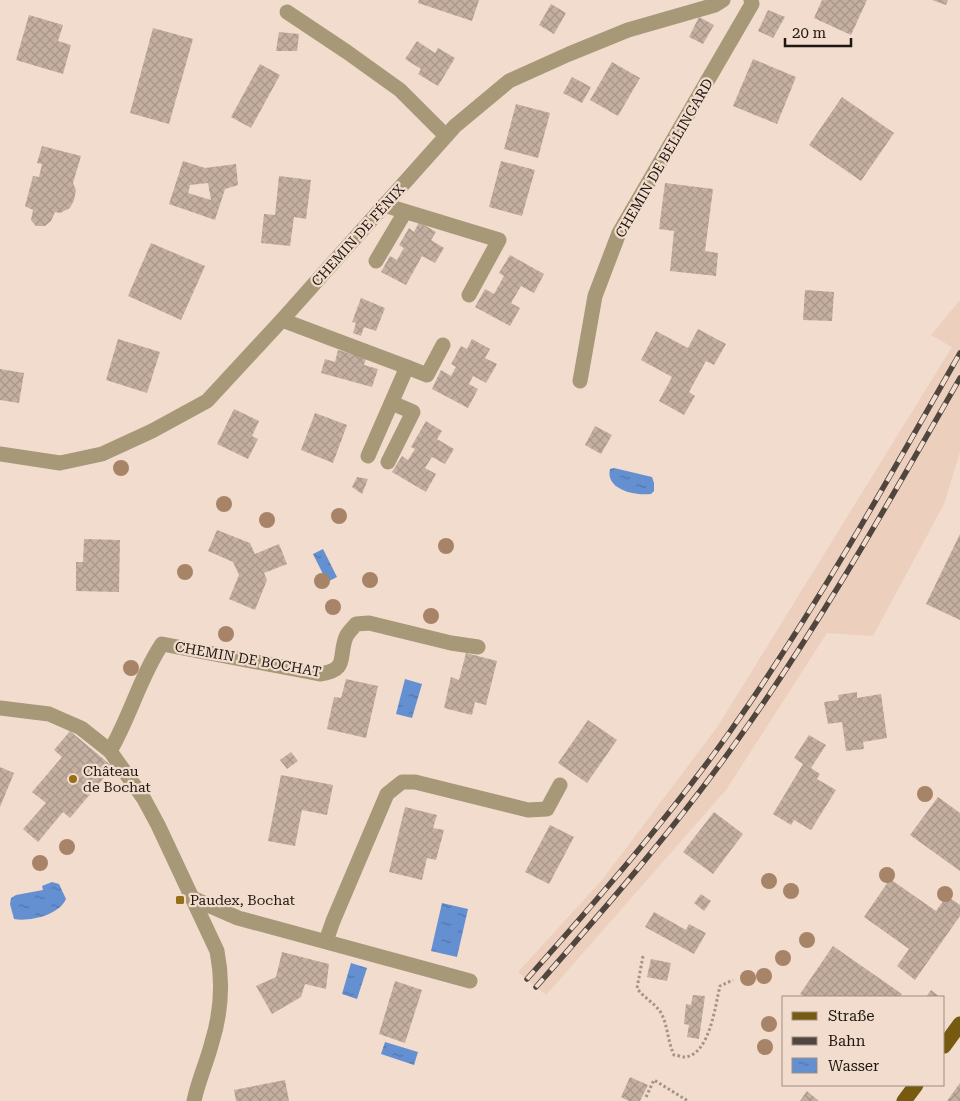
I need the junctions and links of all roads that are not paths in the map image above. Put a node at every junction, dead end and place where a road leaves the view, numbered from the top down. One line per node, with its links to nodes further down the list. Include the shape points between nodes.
1 (723, 0): 4 (street, CHEMIN DE FÉNIX, via 628,30 509,81)
2 (751, 0): 12 (street, CHEMIN DE BELLINGARD, via 752,4 619,233 595,296)
3 (287, 12): 4 (street, via 400,90)
4 (446, 136): 5 (street, CHEMIN DE FÉNIX)
5 (384, 206): 6 (street); 9 (street, CHEMIN DE FÉNIX)
6 (405, 212): 7 (street); 8 (street, via 499,240)
7 (376, 261)
8 (469, 295)
9 (282, 320): 11 (street); 14 (street, CHEMIN DE FÉNIX, via 207,401 152,431 102,454 60,463)
10 (443, 345): 11 (street, via 427,375)
11 (407, 367): 13 (street)
12 (580, 382)
13 (392, 402): 15 (street); 16 (street, via 413,412)
14 (0, 454)
15 (368, 456)
16 (388, 462)
17 (478, 647): 19 (street, CHEMIN DE BOCHAT, via 369,623 356,624 346,635 341,664 334,672 320,674 162,644)
18 (0, 708): 19 (street, via 49,714 81,728)
19 (110, 751): 21 (street, via 144,799)
20 (560, 785): 22 (street, via 546,809 528,810 415,782 402,782 387,794)
21 (192, 898): 22 (street, via 238,918); 27 (street, via 217,951 221,992 212,1042)
22 (326, 941): 23 (street)
23 (470, 981)
24 (960, 1024): 25 (main road)
25 (945, 1045)
26 (915, 1086): 28 (main road)
27 (194, 1101)
28 (904, 1101)

